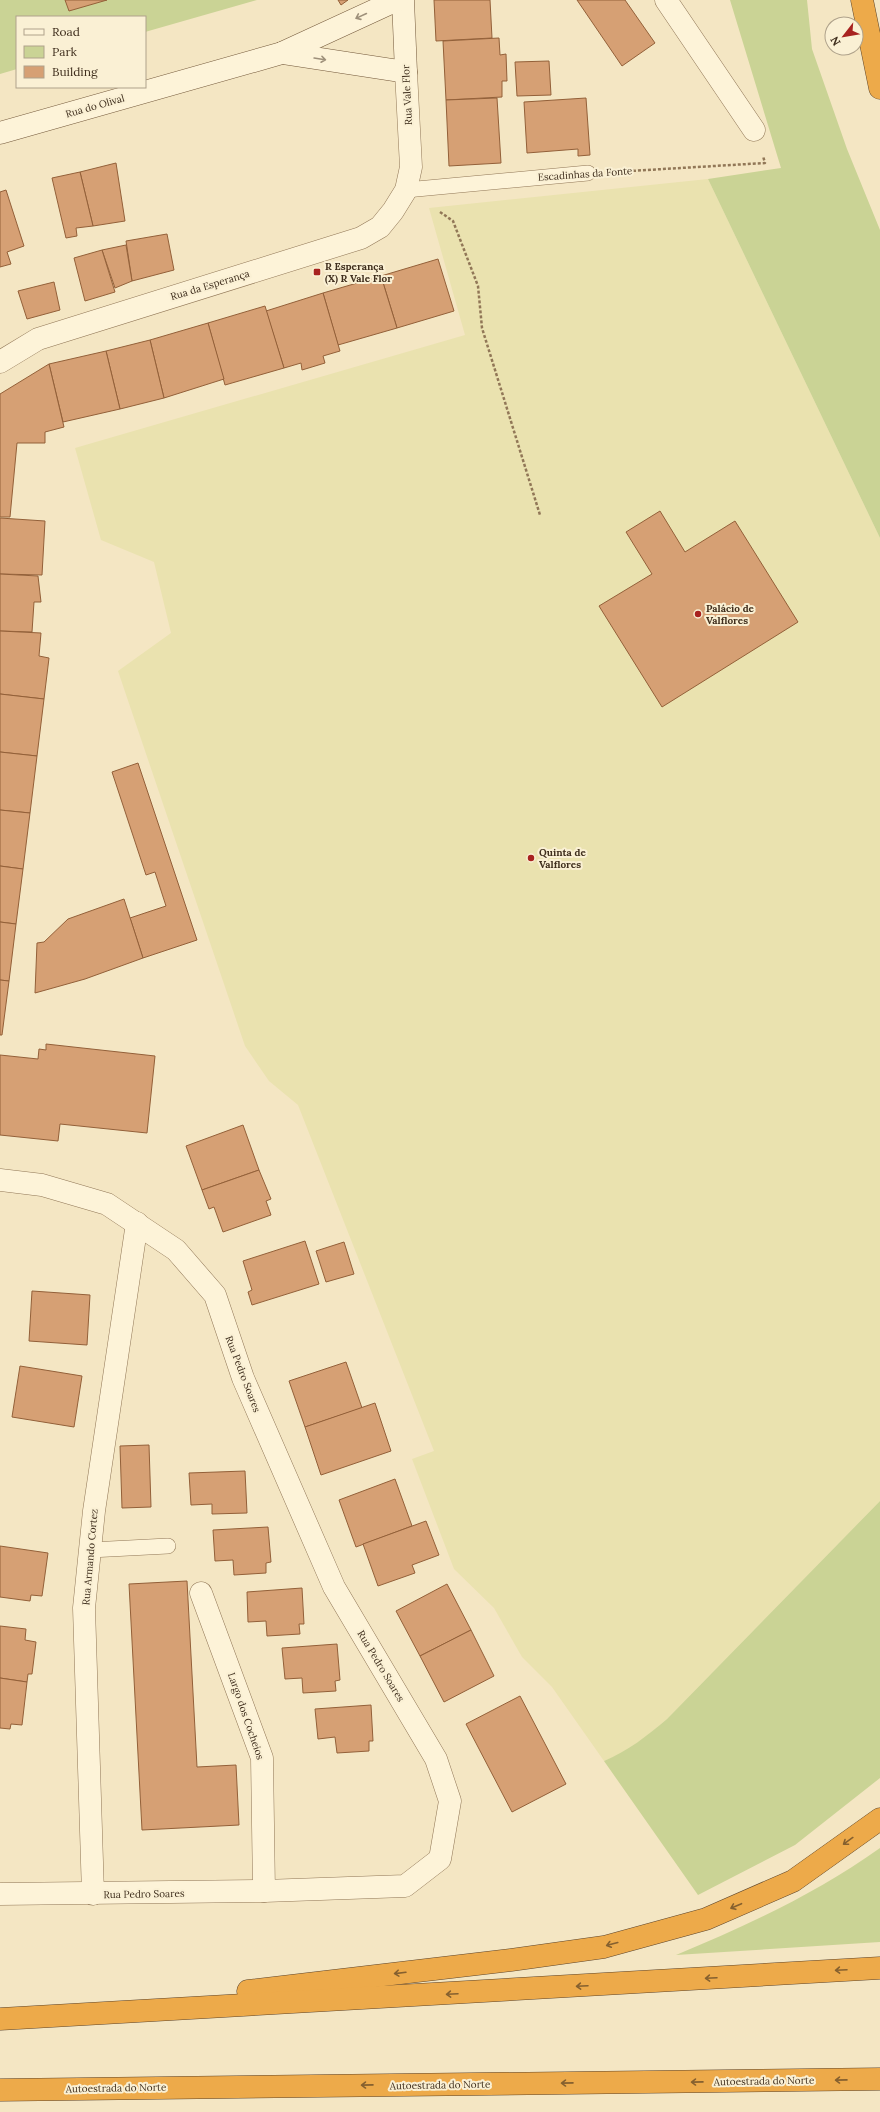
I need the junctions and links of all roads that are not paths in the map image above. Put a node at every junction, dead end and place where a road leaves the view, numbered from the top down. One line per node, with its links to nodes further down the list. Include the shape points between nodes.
1 (397, 0): 5 (street, Rua do Olival, one-way to 5)
2 (403, 0): 6 (street, Rua Vale Flor)
3 (666, 0): 8 (street)
4 (862, 0): 7 (highway)
5 (282, 53): 6 (street, Rua do Olival, one-way to 6); 9 (street, Rua do Olival)
6 (406, 72): 11 (street, Rua Vale Flor, via 411,167)
7 (880, 88)
8 (754, 130)
9 (0, 133)
10 (588, 173): 11 (lane, Escadinhas da Fonte)
11 (406, 190): 12 (street, Rua da Esperança, via 380,227 361,238 38,339)
12 (0, 362)
13 (0, 1180): 14 (street, Rua Pedro Soares, via 42,1185 107,1204)
14 (137, 1223): 16 (street, Rua Armando Cortez); 19 (street, Rua Pedro Soares, via 176,1250 215,1295 243,1378 334,1587 436,1759 450,1801 440,1859 405,1886)
15 (168, 1546): 16 (lane)
16 (90, 1550): 21 (street, Rua Armando Cortez, via 84,1608)
17 (201, 1593): 19 (street, Largo dos Cocheios, via 262,1758)
18 (880, 1819): 23 (highway, one-way to 23, via 793,1881 706,1919 604,1947)
19 (264, 1892): 21 (street, Rua Pedro Soares)
20 (0, 1894): 21 (street, Rua Pedro Soares)
21 (94, 1894)
22 (880, 1968): 23 (highway, one-way to 23)
23 (48, 2015): 24 (highway)
24 (0, 2019)
25 (880, 2079): 26 (highway, Autoestrada do Norte, one-way to 26)
26 (0, 2090)

